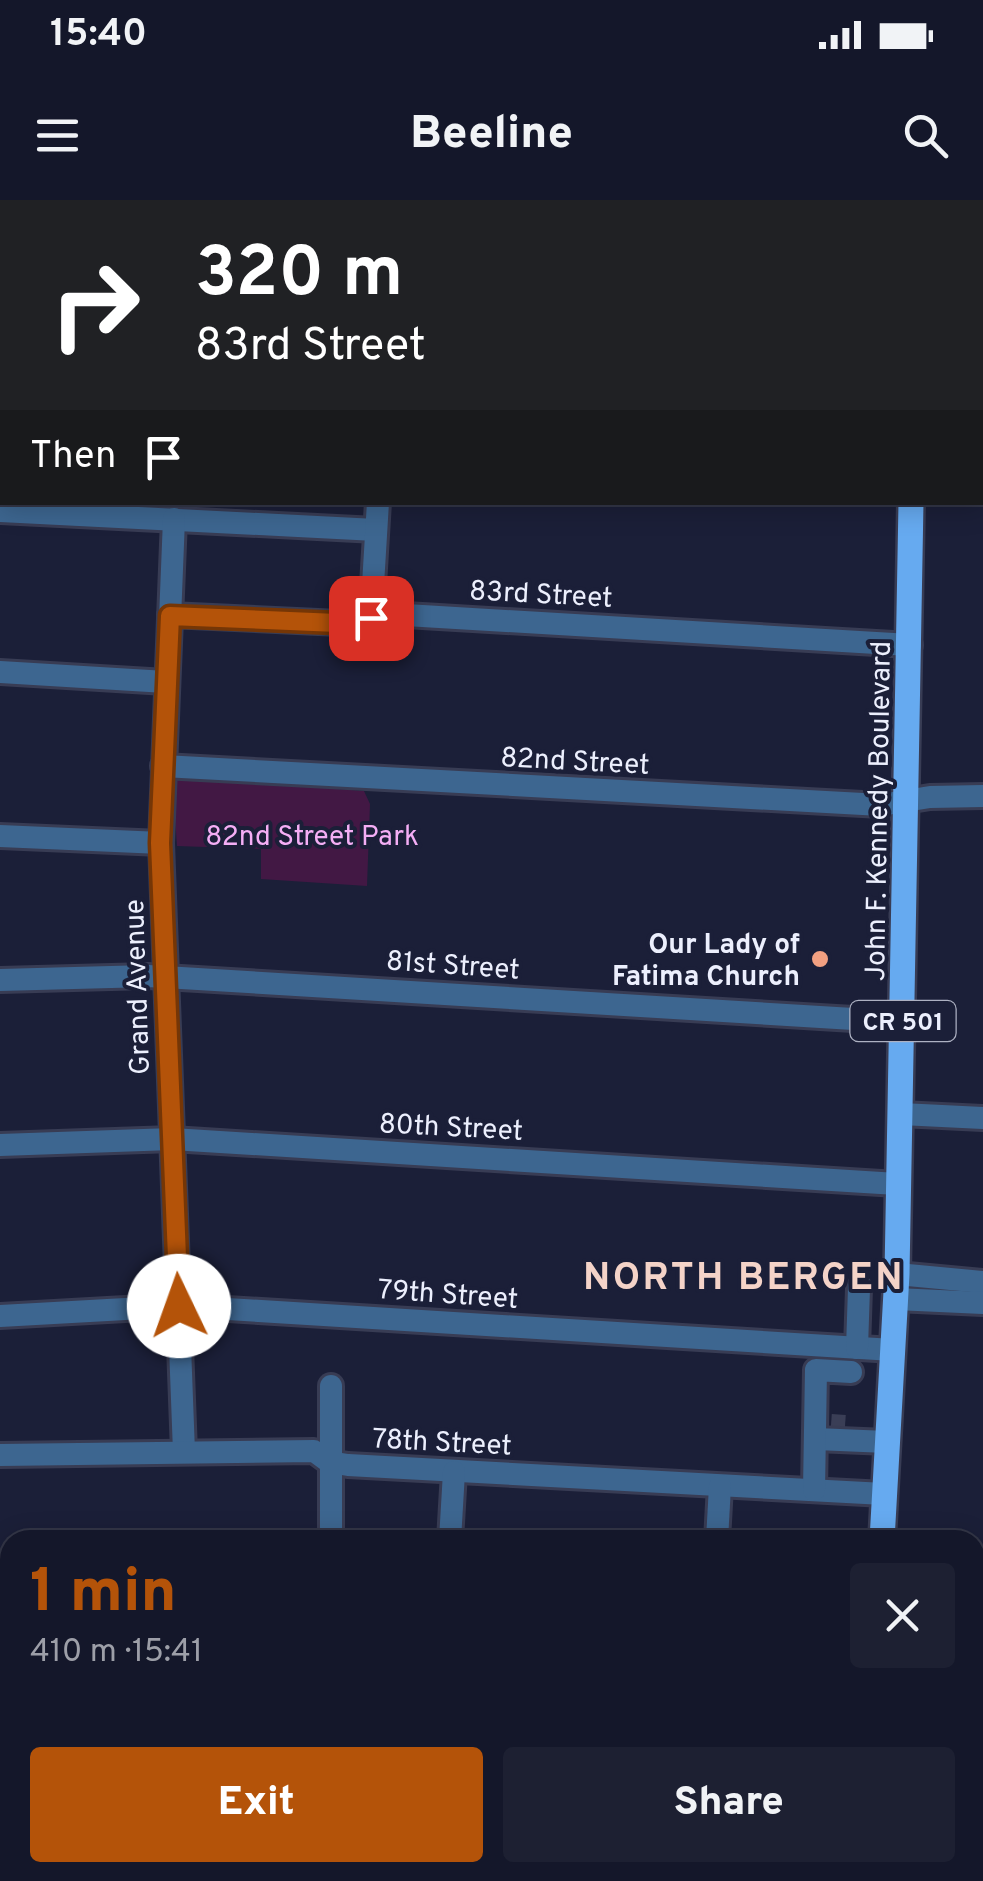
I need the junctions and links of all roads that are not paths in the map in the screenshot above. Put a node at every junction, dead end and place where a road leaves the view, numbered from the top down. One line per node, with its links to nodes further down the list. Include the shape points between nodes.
1 (378, 505): 7 (street)
2 (911, 505): 10 (main road, John F. Kennedy Boulevard / CR 501)
3 (65, 509): 4 (street); 6 (street)
4 (0, 512)
5 (225, 512): 6 (street); 7 (street)
6 (174, 519): 8 (street, Grand Avenue)
7 (376, 530): 9 (street)
8 (170, 616): 9 (street, 83rd Street, via 361,624); 12 (street, Grand Avenue)
9 (371, 618): 10 (street, 83rd Street)
10 (910, 645): 15 (main road, John F. Kennedy Boulevard / CR 501)
11 (0, 672): 12 (street)
12 (166, 682): 13 (street, Grand Avenue)
13 (163, 766): 15 (street, 82nd Street, via 843,804); 17 (street, Grand Avenue)
14 (983, 796): 15 (street, 82nd Street)
15 (906, 801): 20 (main road, John F. Kennedy Boulevard / CR 501)
16 (0, 836): 17 (street)
17 (160, 843): 18 (street, Grand Avenue)
18 (166, 976): 19 (street, 81st Street); 20 (street, 81st Street); 23 (street, Grand Avenue)
19 (0, 980)
20 (903, 1022): 21 (main road, John F. Kennedy Boulevard / CR 501)
21 (900, 1114): 22 (street); 25 (main road, John F. Kennedy Boulevard / CR 501)
22 (983, 1118)
23 (172, 1139): 24 (street, 80th Street); 25 (street, 80th Street); 29 (street, Grand Avenue)
24 (0, 1145)
25 (897, 1184): 27 (main road, John F. Kennedy Boulevard / CR 501)
26 (983, 1282): 27 (street)
27 (896, 1292): 28 (street); 31 (street, via 859,1296); 32 (main road, John F. Kennedy Boulevard / CR 501)
28 (983, 1303)
29 (179, 1306): 30 (street, 79th Street); 31 (street, 79th Street); 37 (street, Grand Avenue)
30 (0, 1316)
31 (857, 1348): 32 (street, 79th Street)
32 (893, 1350): 36 (main road, John F. Kennedy Boulevard / CR 501)
33 (851, 1372): 35 (street, via 816,1370)
34 (331, 1386): 39 (street)
35 (833, 1431): 36 (street); 42 (street)
36 (888, 1435): 43 (main road, John F. Kennedy Boulevard / CR 501)
37 (184, 1452): 38 (street, 78th Street); 39 (street, 78th Street, via 314,1450)
38 (0, 1455)
39 (329, 1462): 40 (street, 78th Street); 44 (street)
40 (454, 1472): 41 (street, 78th Street); 45 (street)
41 (720, 1486): 42 (street, 78th Street); 46 (street)
42 (814, 1490): 43 (street, 78th Street)
43 (884, 1494): 47 (main road, John F. Kennedy Boulevard / CR 501)
44 (331, 1530)
45 (451, 1530)
46 (718, 1530)
47 (882, 1530)

